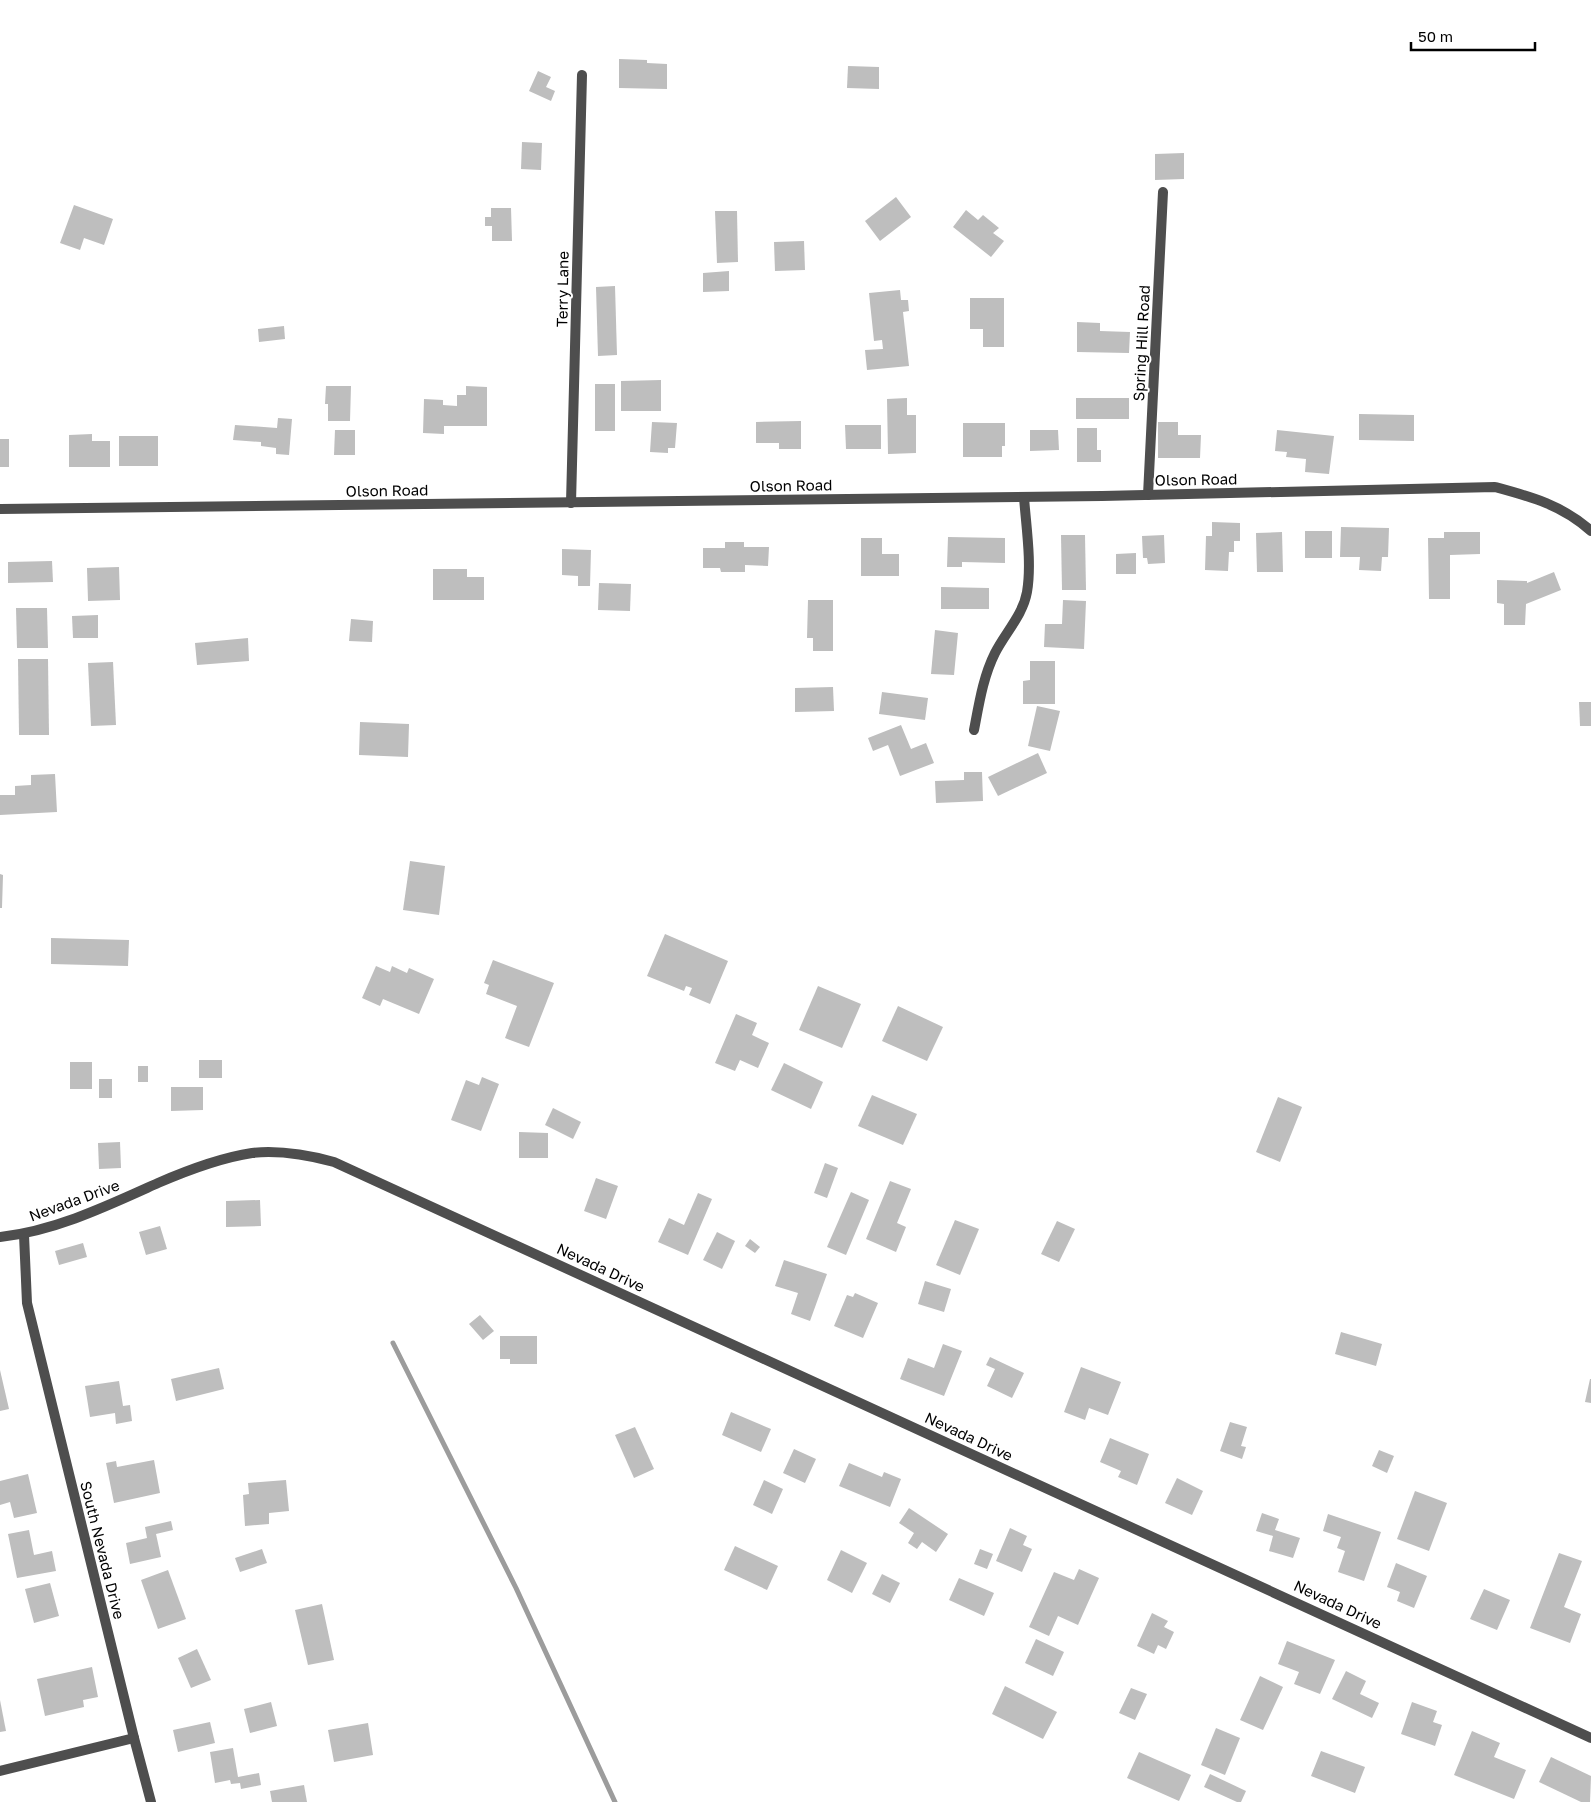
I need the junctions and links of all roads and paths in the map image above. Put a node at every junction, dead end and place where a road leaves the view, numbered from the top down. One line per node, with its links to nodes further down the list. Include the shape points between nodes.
1 (582, 76): 5 (street, Terry Lane)
2 (1163, 192): 3 (street, Spring Hill Road)
3 (1148, 495): 4 (street, Olson Road); 7 (street, Olson Road, via 1495,487 1537,498 1577,518)
4 (1024, 497): 5 (street, Olson Road); 8 (street, via 1027,593 987,671)
5 (571, 503): 6 (street, Olson Road)
6 (0, 509)
7 (1591, 531)
8 (974, 730)
9 (24, 1234): 10 (street, Nevada Drive); 11 (street, South Nevada Drive, via 27,1303); 12 (street, Nevada Drive, via 75,1219 209,1162 252,1153 300,1154 334,1162)
10 (0, 1237)
11 (134, 1738): 13 (street); 14 (street, South Nevada Drive)
12 (1591, 1738)
13 (0, 1771)
14 (151, 1802)

